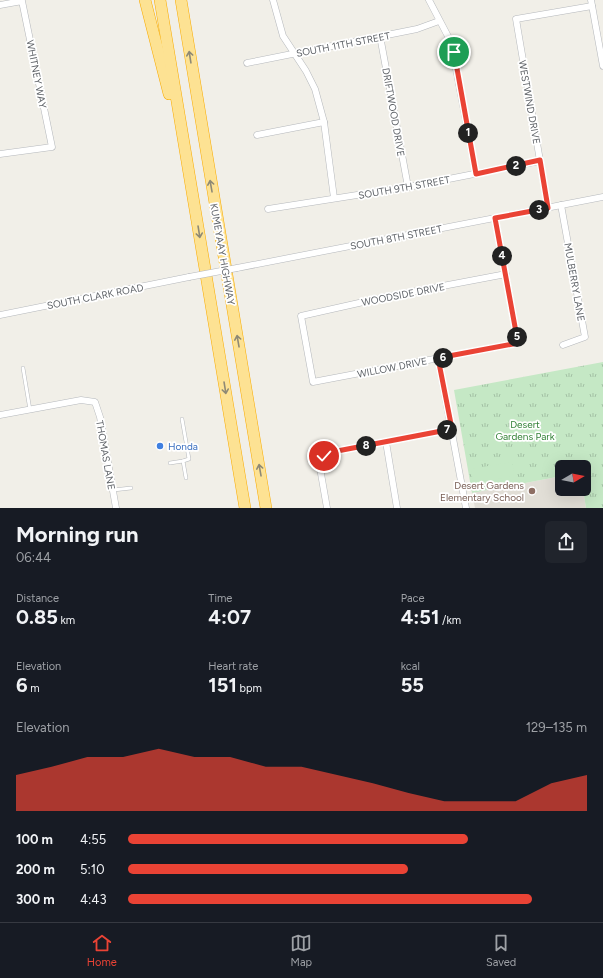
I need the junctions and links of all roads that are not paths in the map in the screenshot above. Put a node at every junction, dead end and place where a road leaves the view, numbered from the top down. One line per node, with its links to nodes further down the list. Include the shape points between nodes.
1 (145, 0): 19 (highway, via 166,83 181,158)
2 (160, 0): 19 (highway, KUMEYAAY HIGHWAY)
3 (181, 0): 46 (highway, KUMEYAAY HIGHWAY, one-way to 3)
4 (273, 0): 11 (street, via 283,36)
5 (429, 0): 9 (street)
6 (22, 1): 8 (street); 16 (street, WHITNEY WAY, via 52,147)
7 (591, 3): 13 (street); 17 (street, WESTWIND DRIVE, via 516,19)
8 (0, 5)
9 (439, 21): 10 (street, SOUTH 11TH STREET, via 417,29); 18 (street, via 454,52)
10 (380, 36): 11 (street, SOUTH 11TH STREET); 20 (street, DRIFTWOOD DRIVE)
11 (295, 54): 12 (street, SOUTH 11TH STREET); 14 (street, via 314,86)
12 (247, 63)
13 (603, 66)
14 (324, 122): 15 (street); 22 (street)
15 (257, 135)
16 (0, 154)
17 (540, 160): 18 (street, SOUTH 9TH STREET); 24 (street, WESTWIND DRIVE)
18 (476, 174): 20 (street, SOUTH 9TH STREET)
19 (190, 178): 45 (highway, KUMEYAAY HIGHWAY, one-way to 45)
20 (408, 187): 22 (street, SOUTH 9TH STREET)
21 (603, 197): 23 (street, SOUTH 8TH STREET)
22 (334, 198): 25 (street, SOUTH 9TH STREET)
23 (561, 206): 24 (street, SOUTH 8TH STREET); 30 (street, MULBERRY LANE, via 584,337)
24 (548, 208): 26 (street, SOUTH 8TH STREET)
25 (268, 209)
26 (495, 218): 27 (street); 28 (street, SOUTH 8TH STREET, bridge)
27 (506, 274): 31 (street, WILLOW DRIVE, via 518,343); 33 (street, WOODSIDE DRIVE, via 301,316)
28 (189, 277): 29 (street, SOUTH CLARK ROAD)
29 (0, 315)
30 (563, 345)
31 (438, 358): 33 (street, WILLOW DRIVE); 37 (street)
32 (23, 368): 34 (lane)
33 (313, 382)
34 (30, 410): 35 (street); 43 (street, THOMAS LANE, via 81,400 95,402 100,416)
35 (0, 415)
36 (182, 419): 39 (lane, via 189,459)
37 (452, 429): 38 (street); 49 (street)
38 (386, 442): 47 (street, via 332,452 324,456 320,468); 48 (street)
39 (184, 461): 40 (lane); 41 (lane)
40 (170, 463)
41 (186, 478)
42 (131, 488): 43 (lane)
43 (113, 490): 44 (street, THOMAS LANE)
44 (116, 508)
45 (245, 508)
46 (266, 508)
47 (327, 508)
48 (397, 508)
49 (466, 508)

